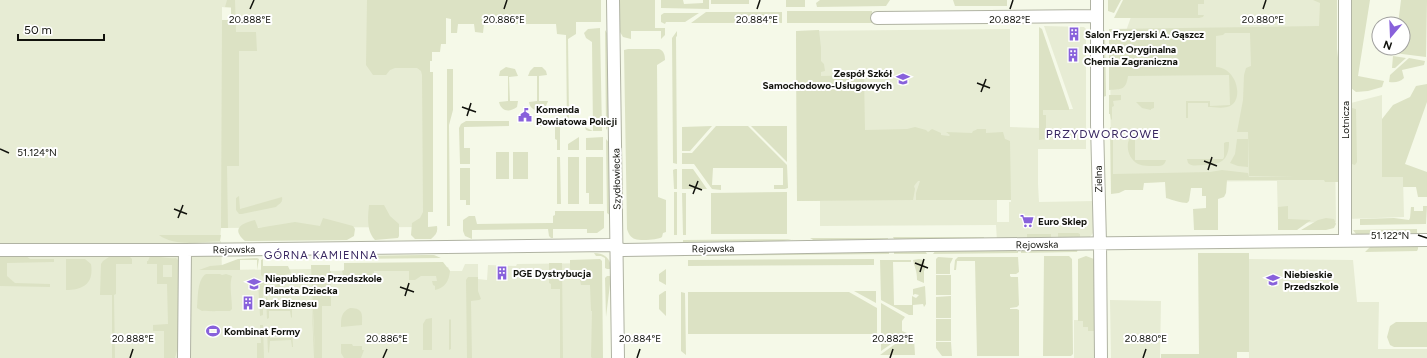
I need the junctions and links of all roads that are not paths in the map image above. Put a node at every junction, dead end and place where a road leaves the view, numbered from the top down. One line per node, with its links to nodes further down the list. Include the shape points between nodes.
1 (613, 0): 9 (street, Szydłowiecka)
2 (1097, 0): 4 (street, Zielna)
3 (1345, 0): 6 (street, Lotnicza)
4 (1097, 16): 5 (street); 8 (street, Zielna)
5 (877, 18)
6 (1345, 240): 7 (street, Rejowska); 8 (street, Rejowska)
7 (1427, 240)
8 (1100, 243): 9 (street, Rejowska, via 623,250); 14 (street, Zielna)
9 (617, 248): 11 (street, Rejowska, via 610,245); 13 (street, Szydłowiecka)
10 (0, 250): 11 (street, Rejowska)
11 (185, 250): 12 (street)
12 (184, 358)
13 (618, 358)
14 (1101, 358)

